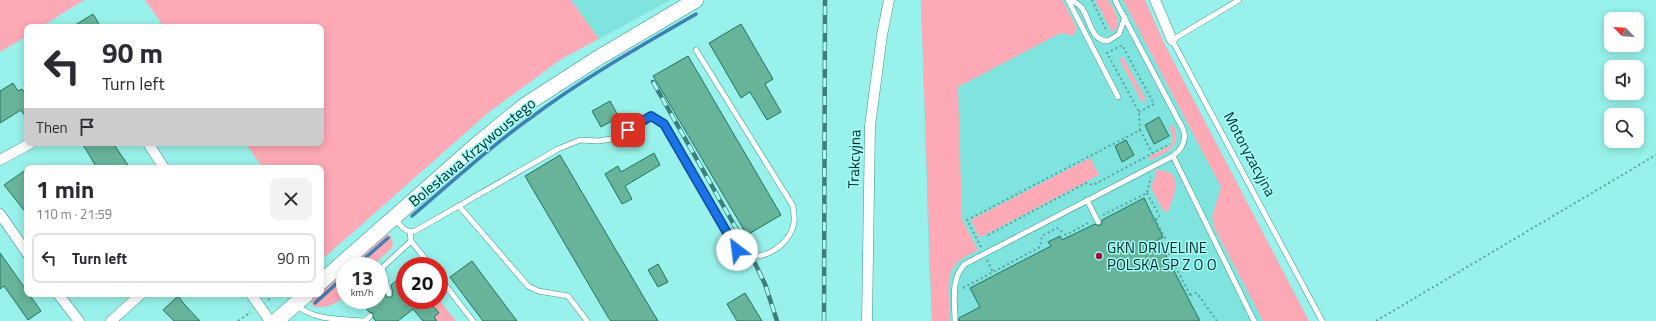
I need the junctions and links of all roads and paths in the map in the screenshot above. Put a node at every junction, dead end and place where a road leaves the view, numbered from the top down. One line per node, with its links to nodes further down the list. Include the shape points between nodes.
1 (696, 0): 31 (street, Bolesława Krzywoustego, via 525,105)
2 (889, 0): 60 (street, Trakcyjna, via 870,126)
3 (1068, 0): 14 (lane)
4 (1071, 0): 10 (lane, via 1081,7 1098,38 1105,41)
5 (1092, 0): 10 (path)
6 (1115, 0): 9 (lane)
7 (1155, 0): 11 (street, Motoryzacyjna)
8 (1240, 0): 11 (lane)
9 (1125, 17): 10 (lane, via 1119,34); 22 (lane, via 1184,132 1181,148)
10 (1111, 39): 12 (path)
11 (1172, 40): 64 (lane, Motoryzacyjna)
12 (1116, 49): 15 (path, via 1107,53); 15 (path, via 1122,45 1154,104)
13 (696, 50): 29 (lane, via 793,206 794,222 788,237 781,245 763,256 743,254 737,250 664,124 651,116 617,138 599,141 580,140 558,149)
14 (1118, 97)
15 (1139, 112): 16 (path)
16 (1140, 130): 20 (path); 39 (path, via 966,220)
17 (1170, 144): 20 (path)
18 (26, 146): 24 (street)
19 (150, 146): 25 (street)
20 (1152, 153): 23 (path)
21 (1656, 155): 65 (path)
22 (1173, 156): 26 (lane); 63 (lane)
23 (1143, 158): 26 (path); 36 (path, via 1093,185 1086,183)
24 (0, 160)
25 (162, 165)
26 (1148, 168): 27 (path, via 1152,176); 28 (lane)
27 (1147, 193): 32 (path, via 1160,216); 33 (path)
28 (1087, 200): 33 (lane); 39 (lane)
29 (459, 206): 35 (lane); 59 (lane, via 528,286 538,291 568,296)
30 (0, 214): 38 (street)
31 (394, 218): 35 (lane); 42 (street, Bolesława Krzywoustego)
32 (1155, 219): 34 (path); 46 (path, via 1165,238 1162,240)
33 (1097, 220): 41 (path, via 1066,234 1057,228 1042,236 1040,247)
34 (1149, 223)
35 (410, 232): 37 (lane)
36 (988, 235)
37 (411, 241): 40 (lane); 44 (lane, via 382,268)
38 (24, 249)
39 (984, 254): 41 (path); 61 (lane, via 965,264 956,277)
40 (424, 257)
41 (993, 272): 45 (path, via 963,288)
42 (324, 279)
43 (448, 289): 58 (lane)
44 (389, 294)
45 (963, 295)
46 (1190, 295): 51 (path); 62 (path, via 1197,292)
47 (60, 297): 54 (street)
48 (138, 297): 55 (street)
49 (253, 297): 56 (street)
50 (304, 297): 52 (street)
51 (1187, 297)
52 (296, 304): 53 (lane, via 301,309 322,318 365,321); 57 (street)
53 (370, 316)
54 (79, 321)
55 (111, 321)
56 (270, 321)
57 (276, 321)
58 (473, 321)
59 (587, 321)
60 (868, 321)
61 (956, 321)
62 (1217, 321)
63 (1254, 321)
64 (1322, 321)
65 (1376, 321)

